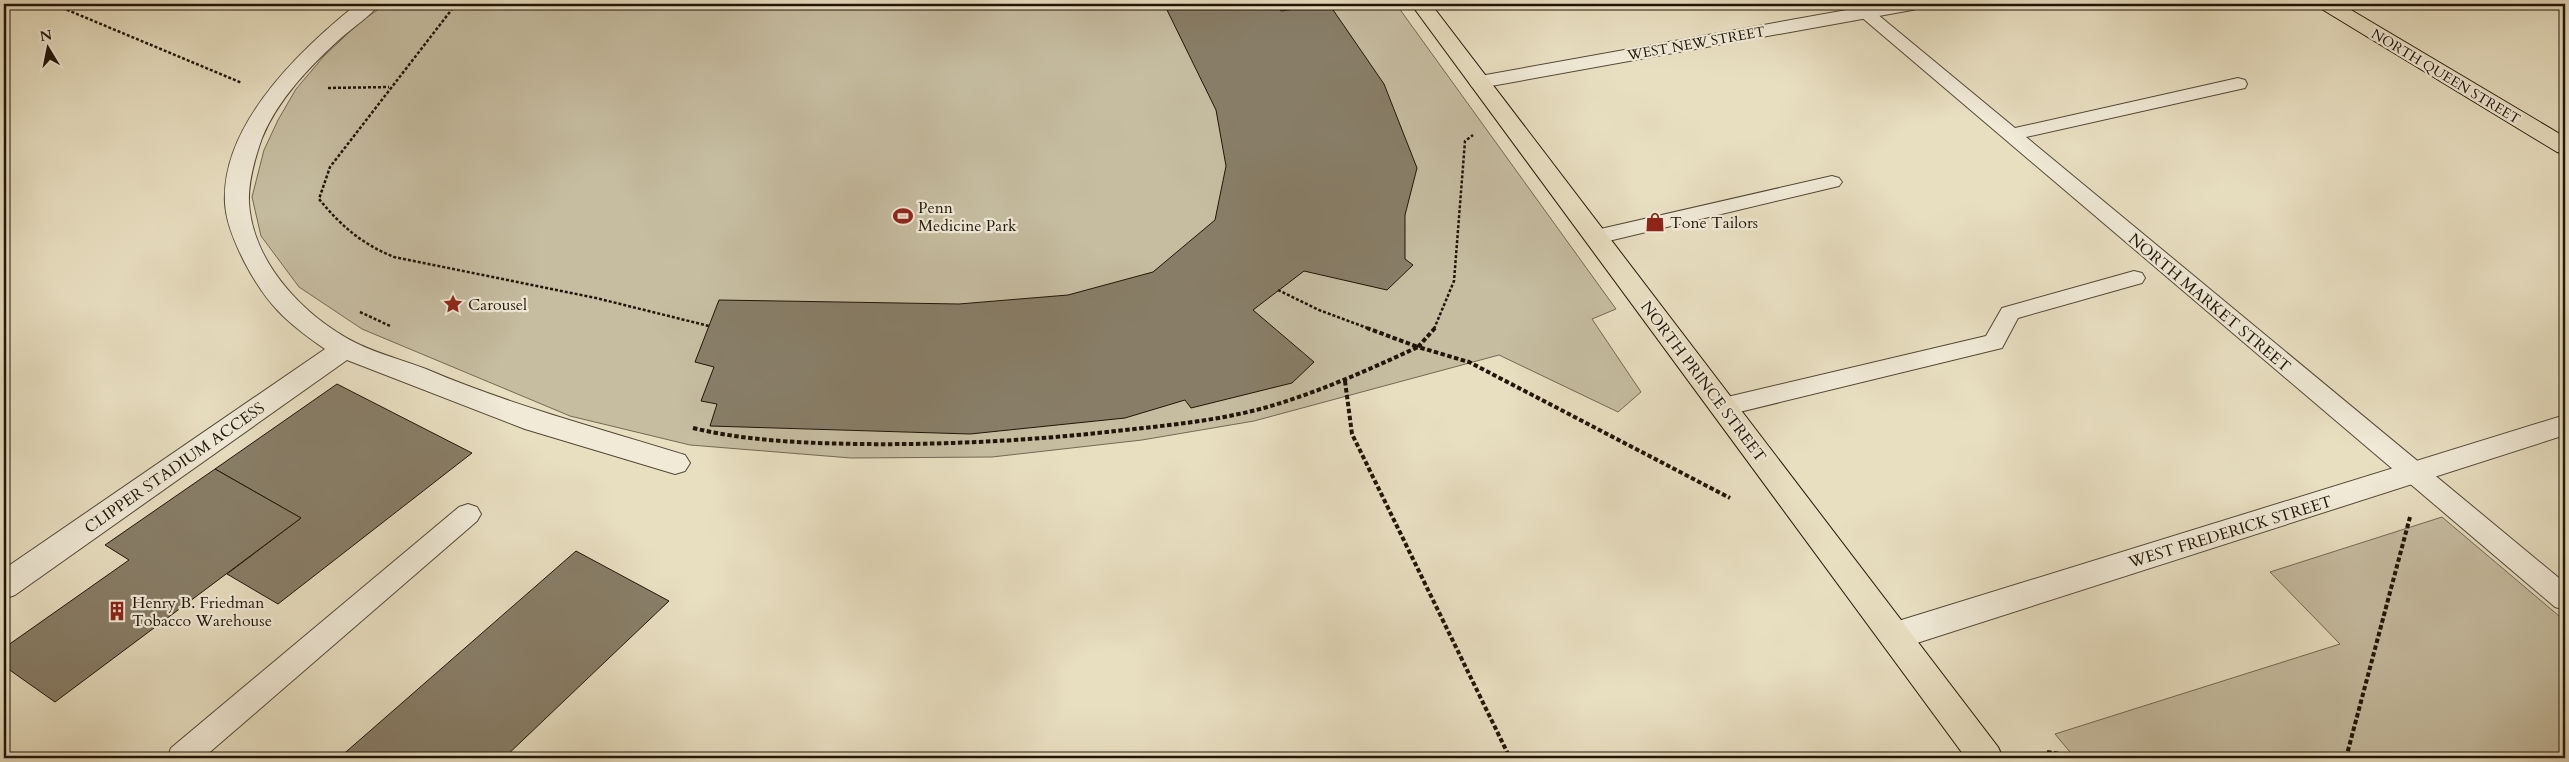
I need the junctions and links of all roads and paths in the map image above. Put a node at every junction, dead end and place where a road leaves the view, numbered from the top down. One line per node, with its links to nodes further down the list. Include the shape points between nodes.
1 (53, 4): 12 (path)
2 (369, 4): 12 (street, via 332,33 294,70)
3 (456, 4): 10 (path)
4 (1421, 4): 8 (main road, NORTH PRINCE STREET)
5 (1912, 4): 7 (street, WEST NEW STREET)
6 (2327, 4): 15 (main road, NORTH QUEEN STREET)
7 (1860, 8): 8 (street, WEST NEW STREET); 14 (lane, NORTH MARKET STREET)
8 (1480, 82): 17 (main road, NORTH PRINCE STREET)
9 (2238, 84): 14 (lane)
10 (390, 87): 11 (path); 21 (path, via 330,167 319,199 348,233 382,252 411,262 661,312)
11 (321, 89)
12 (274, 97): 24 (street, via 244,158 236,198 247,243 272,290 309,325)
13 (1472, 135): 23 (path, via 1465,141 1454,281 1437,326)
14 (2010, 136): 30 (lane, NORTH MARKET STREET)
15 (2565, 148)
16 (1832, 182): 17 (lane)
17 (1596, 237): 26 (main road, NORTH PRINCE STREET)
18 (2134, 278): 26 (lane, via 2010,312 1994,342)
19 (1278, 290): 23 (path, via 1319,310)
20 (358, 312): 22 (path)
21 (709, 326)
22 (398, 330)
23 (1418, 347): 25 (path); 31 (path, via 1469,362)
24 (345, 348): 29 (street, via 462,397 552,428); 34 (street, CLIPPER STADIUM ACCESS)
25 (1345, 381): 28 (path, via 1263,408 1180,424 991,444 763,442); 39 (path, via 1352,434)
26 (1722, 407): 36 (main road, NORTH PRINCE STREET)
27 (2565, 425): 30 (street, WEST FREDERICK STREET)
28 (683, 426)
29 (676, 463)
30 (2415, 473): 35 (lane, NORTH MARKET STREET); 36 (street, WEST FREDERICK STREET)
31 (1730, 498)
32 (468, 514): 38 (lane)
33 (2410, 516): 42 (path)
34 (4, 586)
35 (2565, 599)
36 (1895, 636): 40 (main road, NORTH PRINCE STREET)
37 (2047, 752): 41 (path)
38 (182, 758)
39 (1510, 758)
40 (1986, 758)
41 (2086, 758)
42 (2346, 758)

